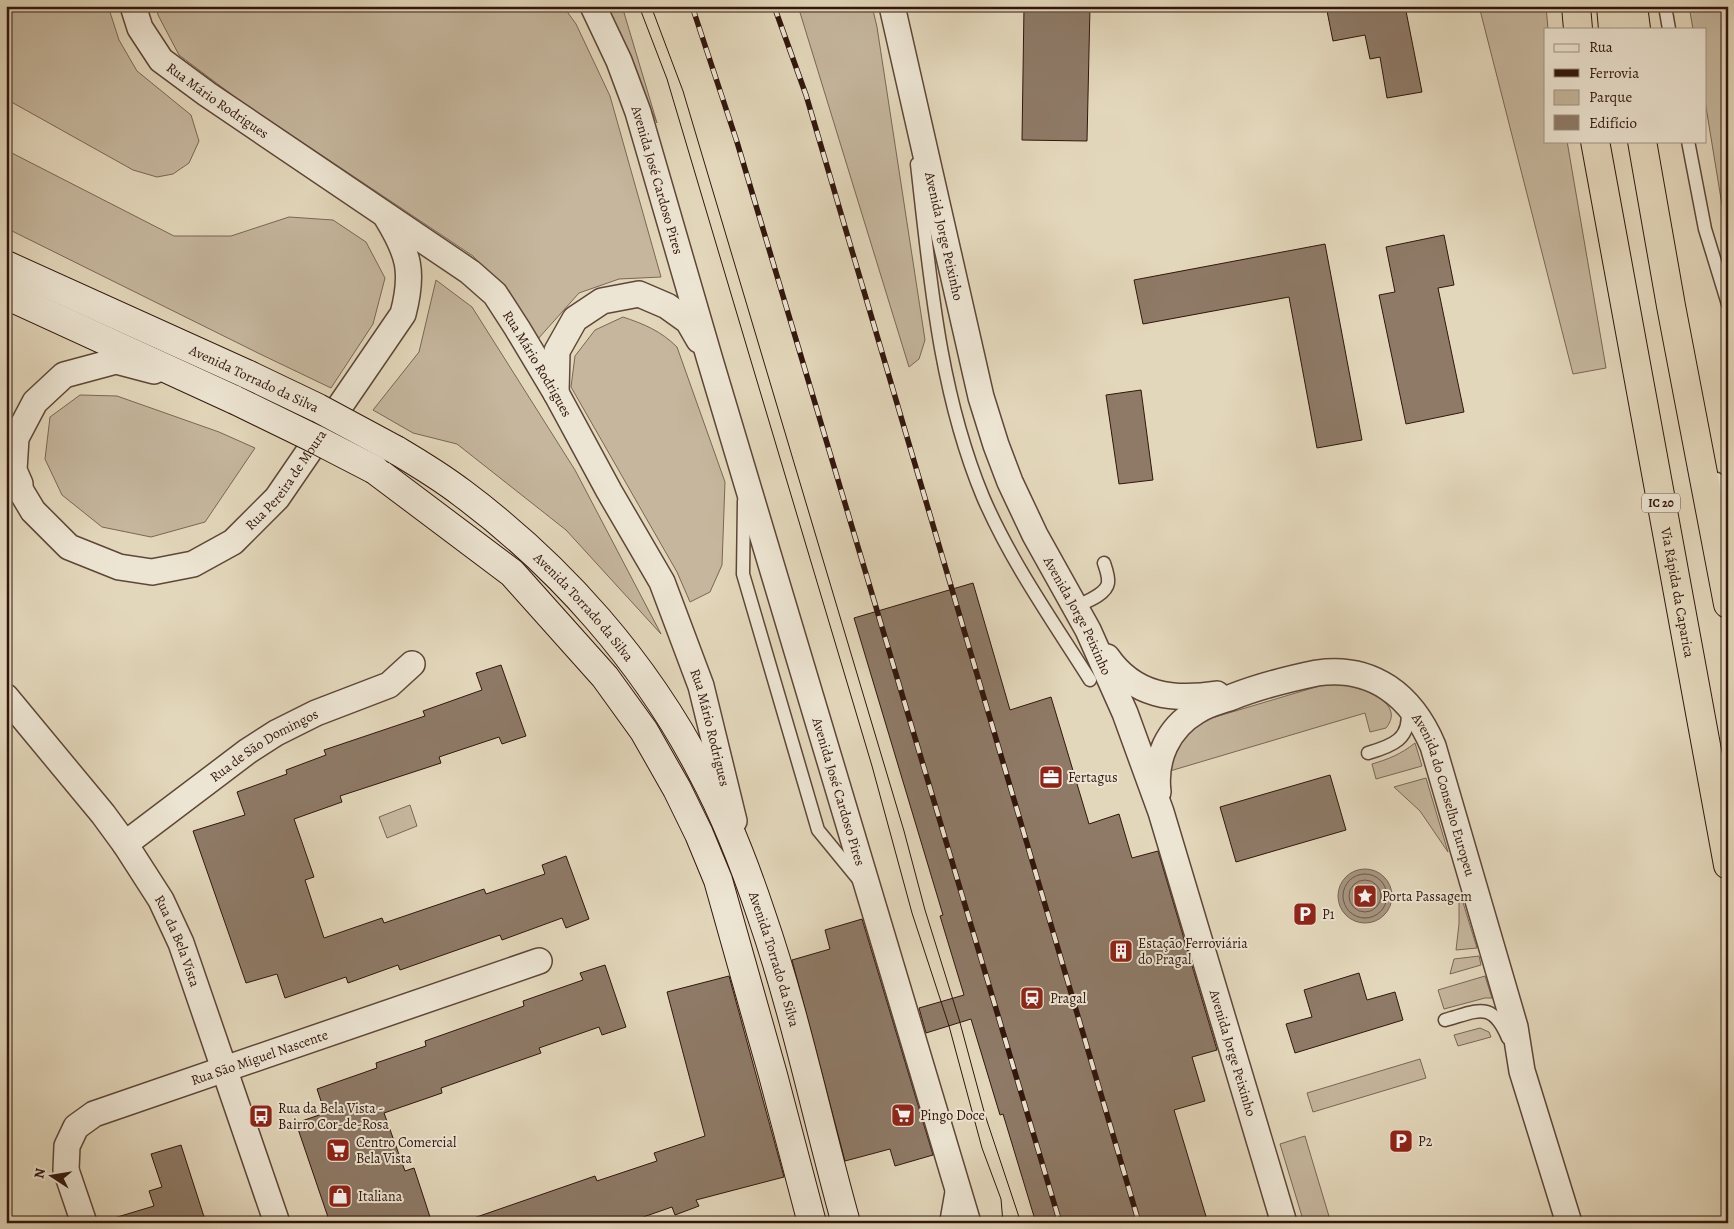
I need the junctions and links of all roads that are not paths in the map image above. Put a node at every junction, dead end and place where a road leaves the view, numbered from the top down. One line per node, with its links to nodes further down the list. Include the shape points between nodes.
1 (133, 6): 16 (street, Rua Mário Rodrigues, via 140,28 161,60)
2 (593, 6): 21 (street, Avenida José Cardoso Pires, via 638,112)
3 (892, 6): 12 (street, Avenida Jorge Peixinho)
4 (1576, 6): 8 (highway)
5 (1611, 6): 9 (highway)
6 (1633, 6): 10 (highway)
7 (1665, 6): 11 (lane)
8 (1578, 28)
9 (1613, 28)
10 (1636, 28)
11 (1669, 28)
12 (906, 67): 29 (street, Avenida Jorge Peixinho, via 981,397 996,445 1010,482); 32 (lane, via 933,303 952,405 980,488 1002,538)
13 (1595, 142): 39 (highway, Via Rápida da Caparica / IC 20)
14 (1688, 142): 19 (lane, via 1705,229)
15 (1643, 143): 20 (highway)
16 (386, 215): 23 (street, Rua Mário Rodrigues, via 470,272 495,294); 25 (street, Rua Pereira de Moura, via 401,240 408,263 409,289 403,314 277,498 233,542 193,564 152,572 119,567 69,547)
17 (6, 265): 40 (main road, Avenida Torrado da Silva, bridge, via 318,408 396,450 492,516 551,569 604,626 644,678 687,744 718,804)
18 (6, 295): 22 (main road, Avenida Torrado da Silva)
19 (1728, 304)
20 (1671, 306): 26 (lane); 28 (highway)
21 (710, 360): 23 (street, Avenida José Cardoso Pires, via 688,321 667,306 639,294 602,302 575,319 557,351); 45 (street, Avenida José Cardoso Pires)
22 (183, 378): 25 (street, Rua Pereira de Moura, via 116,362 64,375 35,402 16,438 14,470); 48 (main road, Avenida Torrado da Silva, bridge, via 235,400 375,470 512,573 605,677 644,731 678,789 718,880)
23 (556, 393): 40 (street, Rua Mário Rodrigues, via 662,582 701,686)
24 (6, 466): 25 (street, Rua Pereira de Moura)
25 (33, 511)
26 (1728, 520)
27 (1104, 563): 29 (lane, via 1108,585 1103,592)
28 (1728, 604)
29 (1075, 607): 30 (street, Avenida Jorge Peixinho)
30 (1088, 630): 33 (street, Avenida do Conselho Europeu, via 1124,677 1154,693 1181,698); 37 (street, Avenida Jorge Peixinho, via 1125,713)
31 (412, 664): 38 (street, Rua de São Domingos, via 389,685 316,713 276,733)
32 (1090, 680)
33 (1252, 689): 35 (street, Avenida do Conselho Europeu, via 1304,676 1339,672 1382,683); 37 (street, Avenida do Conselho Europeu, via 1198,710 1183,720 1170,736 1158,768)
34 (6, 697): 38 (street, Rua da Bela Vista)
35 (1405, 702): 36 (lane, via 1408,719 1402,736 1388,747); 44 (street, Avenida do Conselho Europeu, via 1422,723 1433,746 1515,1027)
36 (1368, 753)
37 (1161, 812): 52 (street, Avenida Jorge Peixinho)
38 (125, 844): 43 (street, Rua da Bela Vista, via 162,900 181,943)
39 (1728, 865)
40 (745, 869): 49 (main road, Avenida Torrado da Silva, via 781,978)
41 (539, 961): 43 (street, Rua São Miguel Nascente)
42 (1445, 1020): 44 (lane, via 1476,1011 1492,1014 1500,1022)
43 (224, 1070): 46 (street, Rua São Miguel Nascente, via 94,1114 76,1127 67,1146 66,1170); 47 (street, Rua da Bela Vista)
44 (1522, 1071): 53 (street, Avenida do Conselho Europeu)
45 (955, 1177): 50 (lane); 51 (street, Avenida José Cardoso Pires)
46 (84, 1223)
47 (277, 1223)
48 (812, 1223)
49 (846, 1223)
50 (946, 1223)
51 (968, 1223)
52 (1284, 1223)
53 (1570, 1223)

